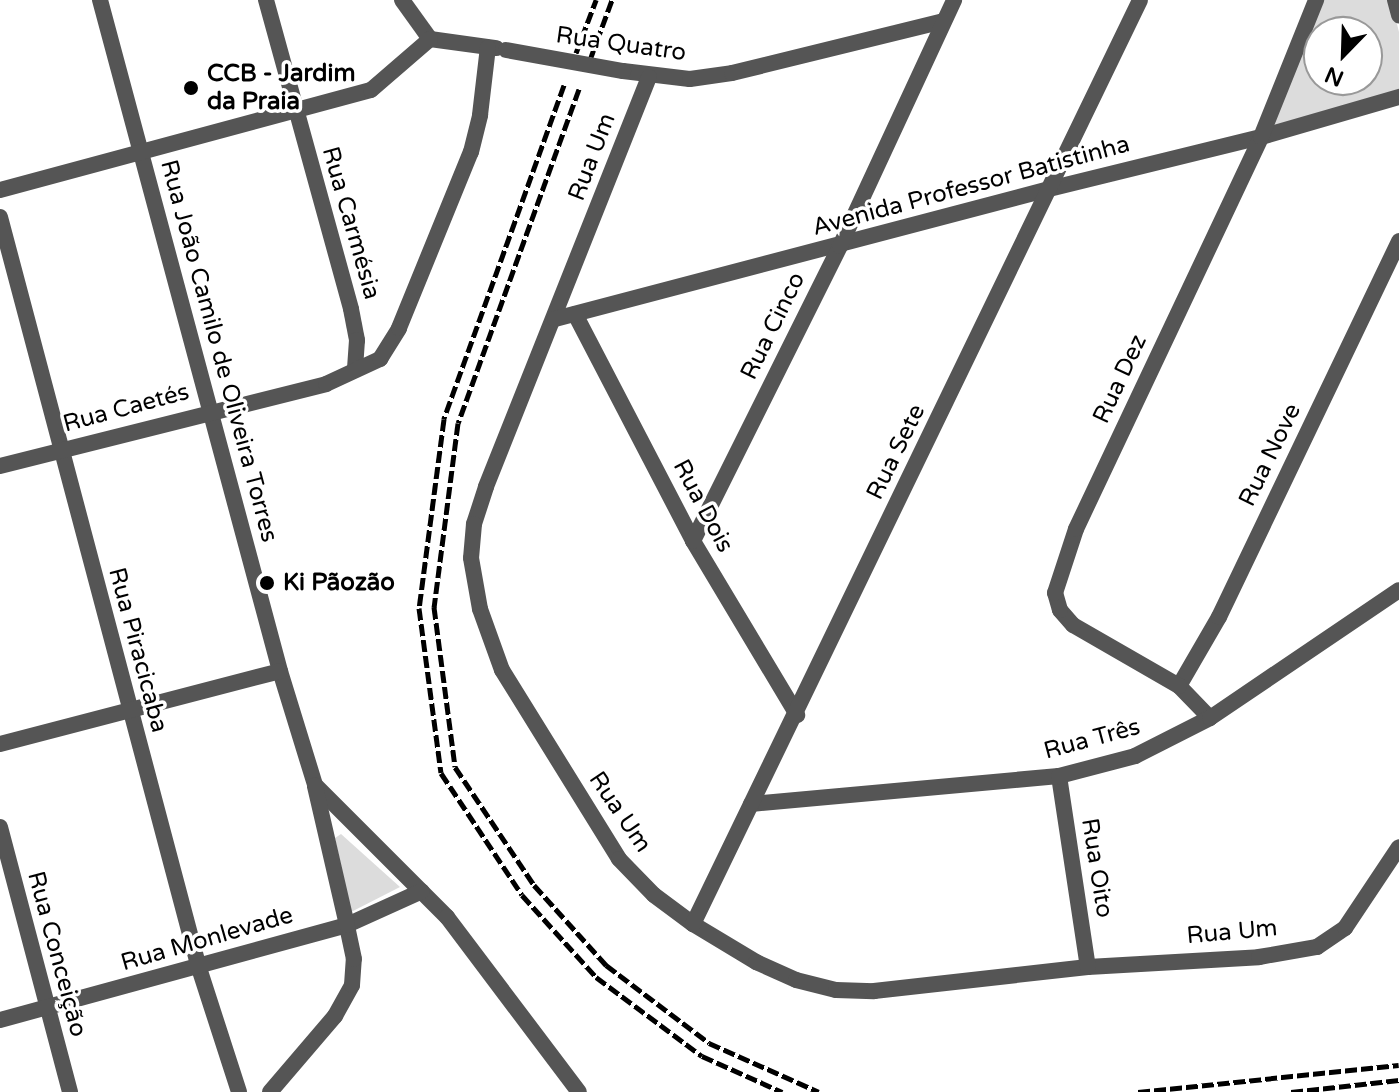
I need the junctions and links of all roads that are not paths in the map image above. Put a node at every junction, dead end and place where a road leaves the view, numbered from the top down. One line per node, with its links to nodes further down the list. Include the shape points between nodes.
1 (100, 0): 16 (street, Rua João Camilo de Oliveira Torres)
2 (266, 0): 14 (street, Rua Carmésia)
3 (402, 0): 10 (street)
4 (954, 0): 9 (street, Rua Cinco)
5 (1140, 0): 17 (street, Rua Sete)
6 (1316, 0): 15 (street, Rua Dez)
7 (1395, 0): 8 (street)
8 (1399, 15)
9 (944, 21): 12 (street, Rua Quatro, via 732,73); 21 (street, Rua Cinco)
10 (430, 39): 11 (street, Rua Quatro); 14 (street, via 371,90)
11 (488, 47): 12 (street, Rua Quatro, bridge); 24 (street, Rua Caetés, via 480,115 455,195 389,348 380,359)
12 (649, 77): 23 (street, Rua Um)
13 (1399, 97): 15 (street, Avenida Professor Batistinha)
14 (294, 111): 16 (street); 24 (street, Rua Carmésia, via 351,309)
15 (1261, 137): 17 (street, Avenida Professor Batistinha); 31 (street, Rua Dez, via 1076,529 1055,593 1073,625)
16 (139, 151): 18 (street); 25 (street, Rua João Camilo de Oliveira Torres)
17 (1049, 189): 21 (street, Avenida Professor Batistinha); 33 (street, Rua Sete)
18 (0, 190)
19 (0, 217): 26 (street, Rua Piracicaba)
20 (1399, 241): 31 (street, Rua Nove, via 1219,617)
21 (840, 246): 22 (street, Avenida Professor Batistinha); 28 (street, Rua Cinco)
22 (575, 314): 23 (street, Avenida Professor Batistinha); 28 (street, Rua Dois)
23 (555, 319): 42 (street, Rua Um, via 474,524 471,558 480,609 502,670 619,859)
24 (355, 368): 25 (street, Rua Caetés, via 326,384)
25 (213, 411): 26 (street, Rua Caetés); 30 (street, Rua João Camilo de Oliveira Torres)
26 (62, 450): 27 (street, Rua Caetés); 32 (street, Rua Piracicaba)
27 (0, 466)
28 (693, 541): 33 (street, Rua Dois)
29 (1399, 590): 34 (street, Rua Três)
30 (280, 671): 32 (street); 37 (street, Rua João Camilo de Oliveira Torres)
31 (1179, 686): 34 (street, Rua Dez)
32 (129, 710): 35 (street); 45 (street, Rua Piracicaba)
33 (797, 715): 38 (street, Rua Sete)
34 (1210, 718): 36 (street, Rua Três, via 1135,756)
35 (0, 744)
36 (1059, 776): 38 (street, Rua Três); 44 (street, Rua Oito)
37 (315, 785): 41 (street, Rua João Camilo de Oliveira Torres); 43 (street)
38 (751, 804): 42 (street, Rua Sete)
39 (0, 827): 46 (street, Rua Conceição)
40 (1399, 847): 44 (street, Rua Um, via 1345,928 1317,947 1259,957)
41 (422, 891): 43 (street, Rua Monlevade); 51 (street, Rua João Camilo de Oliveira Torres)
42 (693, 924): 44 (street, Rua Um, via 756,962 836,990 874,991)
43 (347, 925): 45 (street, Rua Monlevade); 50 (street, via 354,959 352,985 335,1016)
44 (1088, 967)
45 (199, 968): 46 (street, Rua Monlevade); 49 (street, Rua Piracicaba)
46 (46, 1008): 47 (street, Rua Monlevade); 48 (street, Rua Conceição)
47 (0, 1020)
48 (70, 1092)
49 (239, 1092)
50 (270, 1092)
51 (579, 1092)

